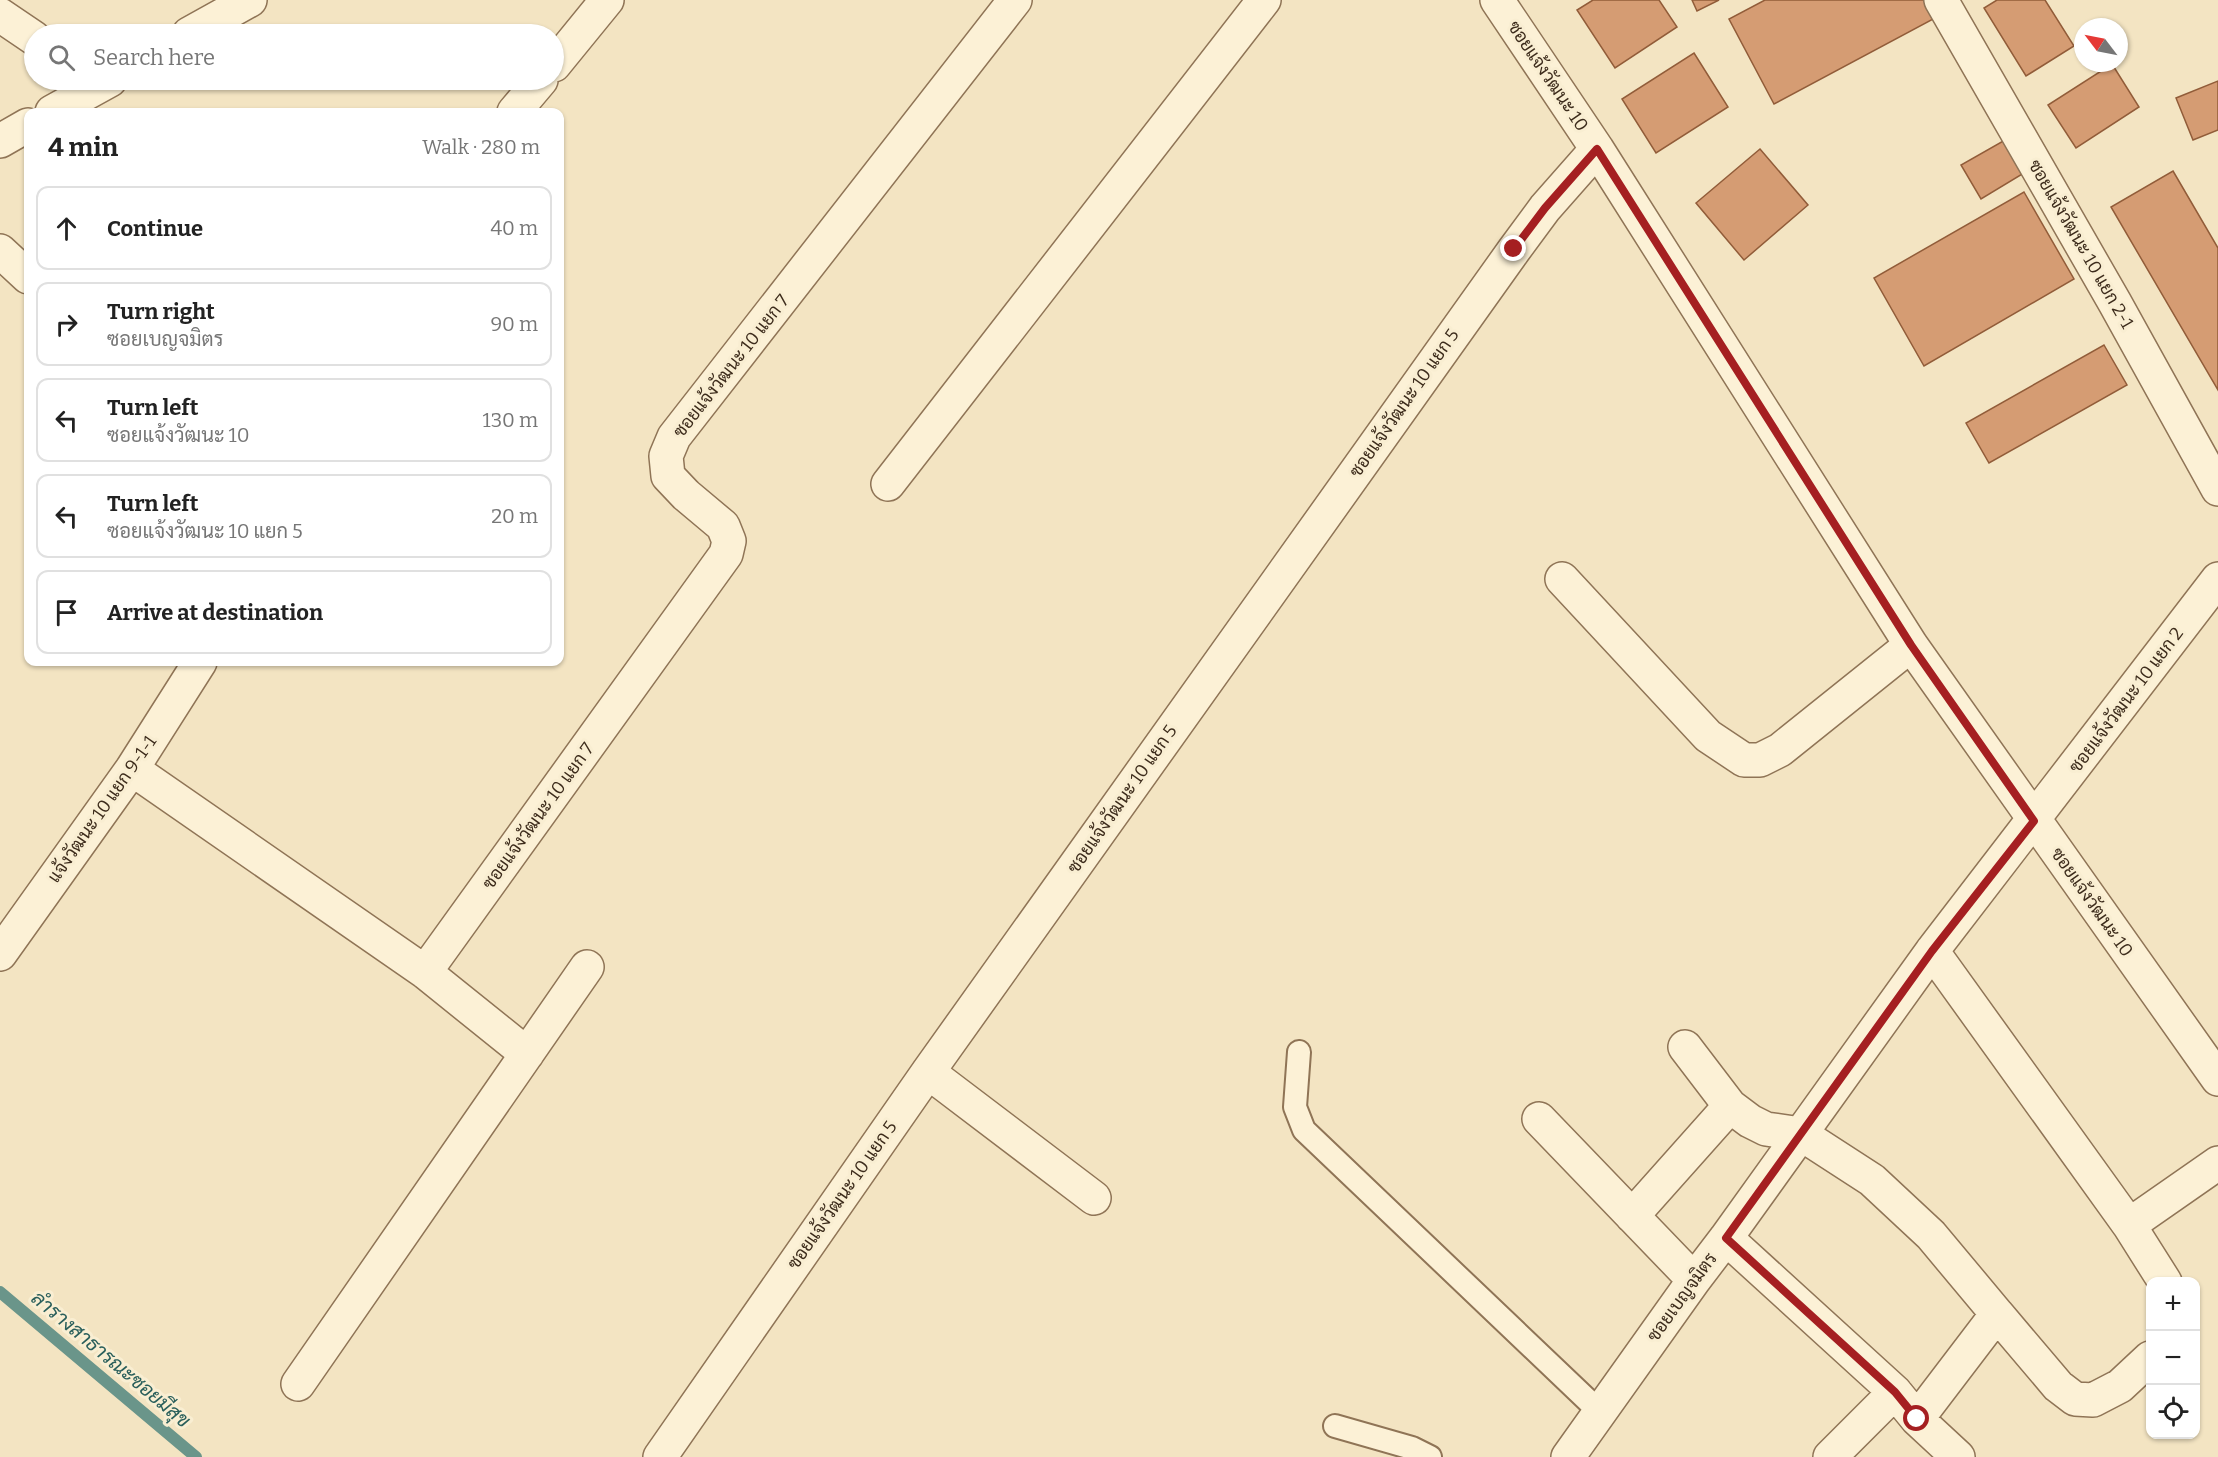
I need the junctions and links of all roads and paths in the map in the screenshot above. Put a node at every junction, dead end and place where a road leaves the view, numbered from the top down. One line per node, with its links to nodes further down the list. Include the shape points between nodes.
1 (249, 0): 8 (street)
2 (607, 0): 10 (street)
3 (1015, 0): 31 (street, ซอยแจ้งวัฒนะ 10 แยก 7, via 674,437 666,456 668,476 723,526 729,541 726,554)
4 (1264, 0): 20 (street)
5 (1497, 0): 17 (street, ซอยแจ้งวัฒนะ 10)
6 (1941, 0): 21 (street, ซอยแจ้งวัฒนะ 10 แยก 2-1)
7 (0, 15): 9 (street)
8 (207, 24)
9 (24, 31)
10 (564, 53)
11 (87, 90): 13 (street)
12 (533, 90): 14 (street)
13 (58, 108)
14 (517, 108)
15 (24, 128): 16 (street)
16 (0, 141)
17 (1597, 149): 24 (street, ซอยแจ้งวัฒนะ 10); 35 (street, ซอยแจ้งวัฒนะ 10 แยก 5, via 1514,249)
18 (0, 251): 19 (street)
19 (24, 273)
20 (888, 484)
21 (2218, 489)
22 (1562, 579): 24 (street, via 1708,736 1744,760 1760,760 1780,750)
23 (2218, 579): 27 (street, ซอยแจ้งวัฒนะ 10 แยก 2)
24 (1911, 645): 27 (street, ซอยแจ้งวัฒนะ 10)
25 (197, 666): 26 (street, แจ้งวัฒนะ 10 แยก 9-1-1)
26 (132, 769): 29 (street, แจ้งวัฒนะ 10 แยก 9-1-1); 31 (street)
27 (2034, 821): 28 (street, ซอยเบญจมิตร); 36 (street, ซอยแจ้งวัฒนะ 10)
28 (1932, 951): 39 (street, ซอยเบญจมิตร); 43 (street)
29 (0, 954)
30 (587, 967): 34 (street)
31 (425, 972): 34 (street)
32 (1685, 1047): 37 (street)
33 (1299, 1052): 51 (lane, via 1295,1107 1304,1130)
34 (527, 1054): 49 (street)
35 (928, 1072): 41 (street); 54 (street, ซอยแจ้งวัฒนะ 10 แยก 5)
36 (2218, 1079)
37 (1730, 1107): 39 (street, via 1766,1129); 42 (street)
38 (1539, 1119): 42 (street)
39 (1801, 1134): 44 (street, ซอยเบญจมิตร); 47 (street, via 1872,1180 1931,1235)
40 (2218, 1163): 43 (street)
41 (1094, 1198)
42 (1632, 1215): 46 (street)
43 (2129, 1225): 45 (street)
44 (1726, 1238): 46 (street, ซอยเบญจมิตร); 50 (street)
45 (2162, 1277)
46 (1694, 1280): 51 (street, ซอยเบญจมิตร)
47 (1997, 1314): 48 (street, via 2058,1386 2075,1399 2093,1400 2120,1386); 52 (street)
48 (2146, 1363)
49 (298, 1383)
50 (1895, 1392): 52 (street); 57 (street)
51 (1600, 1412): 56 (street, ซอยเบญจมิตร)
52 (1917, 1419): 58 (street)
53 (1335, 1426): 55 (lane)
54 (660, 1457)
55 (1430, 1457)
56 (1568, 1457)
57 (1830, 1457)
58 (1958, 1457)

